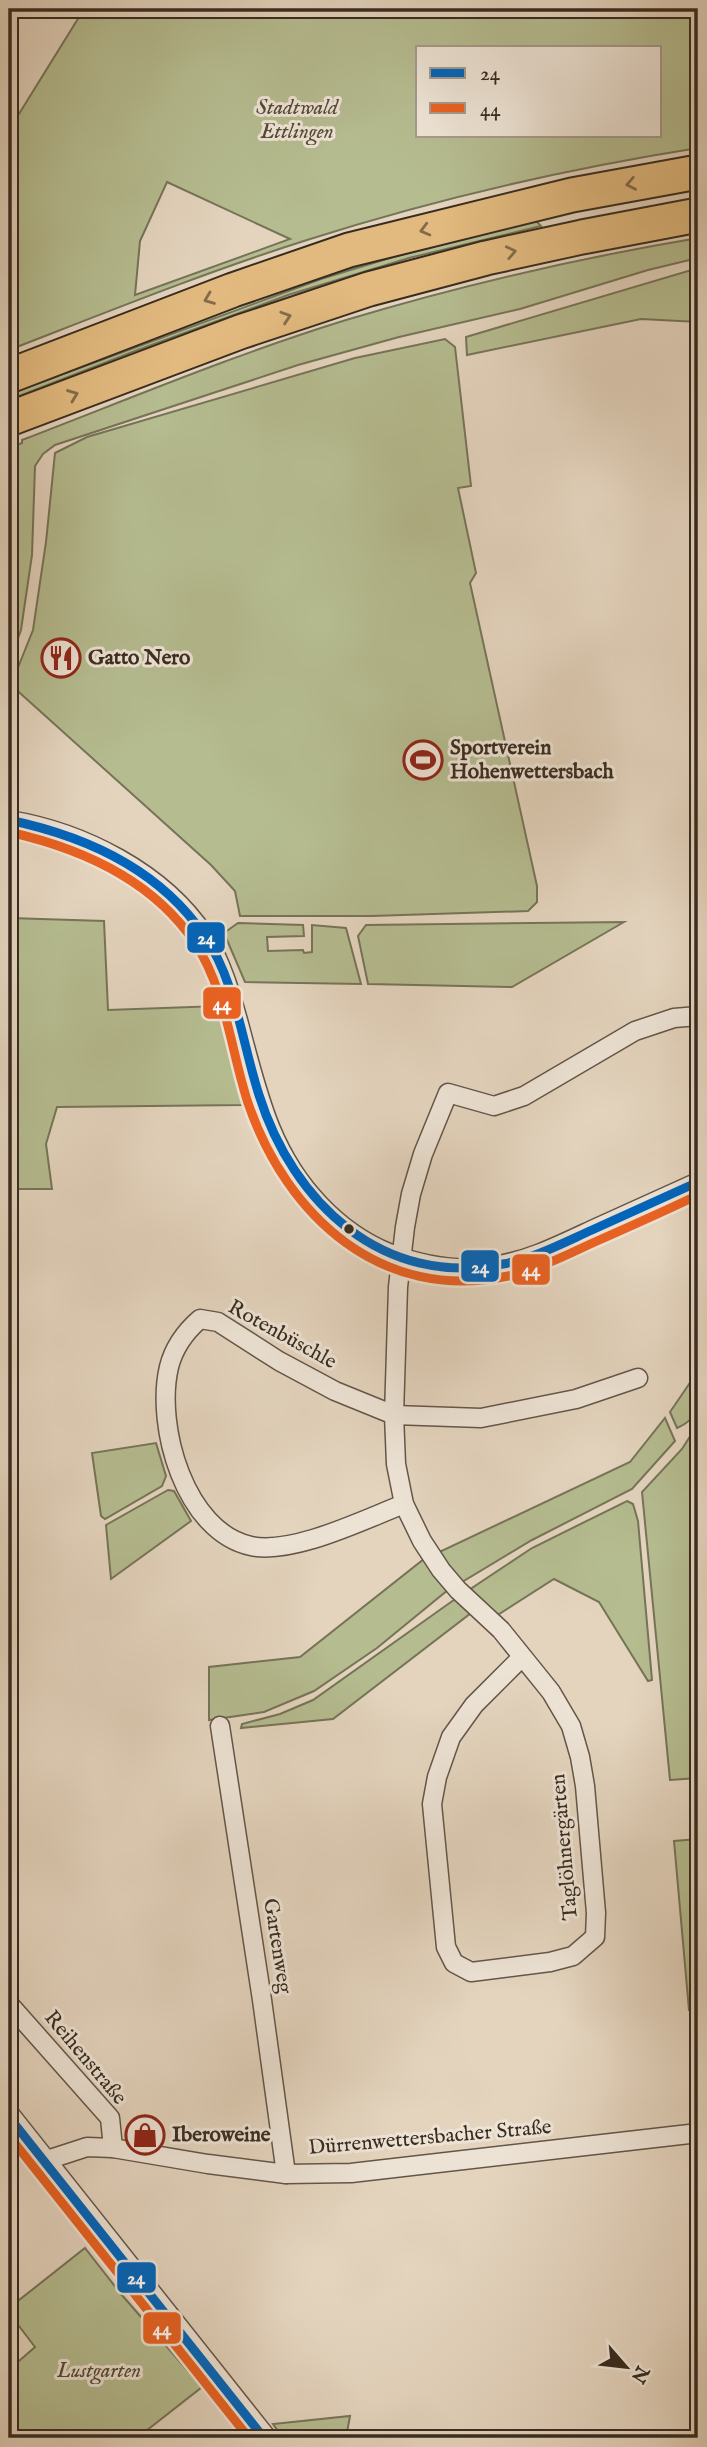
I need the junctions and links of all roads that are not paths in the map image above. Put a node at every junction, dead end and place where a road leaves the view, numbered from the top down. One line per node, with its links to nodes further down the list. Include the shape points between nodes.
1 (698, 172): 3 (highway, one-way to 3, via 572,195 349,250)
2 (698, 215): 4 (highway, one-way to 2, via 369,289 486,258)
3 (9, 376)
4 (9, 419)
5 (9, 820): 8 (street, via 57,832 121,860 169,894 187,913 226,977 265,1115 290,1170 350,1232)
6 (698, 1016): 8 (street, Taglöhnergärten, via 674,1018 635,1031 524,1096 494,1106 448,1093 411,1194)
7 (698, 1182): 8 (street, via 517,1261 466,1268)
8 (402, 1258): 10 (street, Taglöhnergärten)
9 (638, 1378): 10 (street, Rotenbüschle, via 576,1399 481,1418)
10 (394, 1415): 11 (street, Taglöhnergärten); 11 (street, Rotenbüschle, via 335,1391 218,1322 200,1319 186,1331 169,1368 169,1444 181,1479 207,1519 232,1538 264,1548 289,1545)
11 (404, 1504): 12 (street, Taglöhnergärten, via 441,1570)
12 (522, 1657): 12 (street, Taglöhnergärten, via 571,1726 580,1757 596,1937 573,1956 471,1972 454,1964 446,1947 432,1804 451,1737 474,1705)
13 (220, 1727): 19 (street, Gartenweg)
14 (9, 2004): 17 (street, Reihenstraße, via 110,2118)
15 (9, 2117): 18 (street)
16 (698, 2133): 19 (street, Dürrenwettersbacher Straße, via 351,2173)
17 (113, 2148): 18 (street, Dürrenwettersbacher Straße, via 87,2147); 19 (street, Dürrenwettersbacher Straße)
18 (44, 2161): 20 (street)
19 (286, 2174)
20 (264, 2438)

